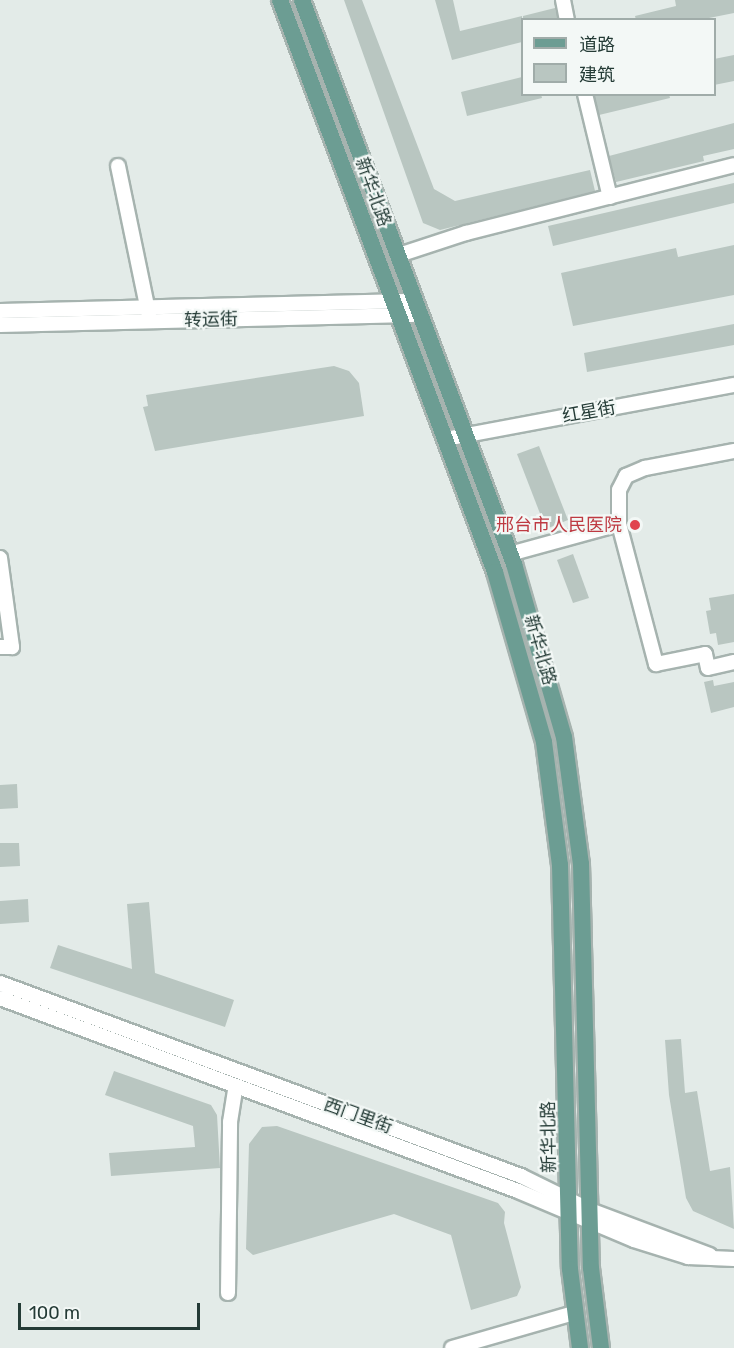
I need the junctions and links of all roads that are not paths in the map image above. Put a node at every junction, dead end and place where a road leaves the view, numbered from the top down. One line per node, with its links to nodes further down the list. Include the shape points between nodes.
1 (280, 0): 11 (main road, 新华北路)
2 (302, 0): 9 (main road, 新华北路)
3 (563, 0): 4 (street)
4 (567, 18)
5 (585, 96): 8 (street)
6 (734, 165): 8 (street)
7 (118, 166): 13 (street)
8 (610, 197): 9 (street)
9 (399, 255): 10 (main road, 新华北路)
10 (419, 308): 11 (street, 转运街); 16 (main road, 新华北路)
11 (396, 309): 13 (street, 转运街); 17 (main road, 新华北路)
12 (0, 311): 13 (street, 转运街)
13 (148, 314): 14 (street, 转运街)
14 (0, 325)
15 (734, 385): 16 (street, 红星街)
16 (466, 435): 17 (street, 红星街); 20 (main road, 新华北路)
17 (445, 439): 27 (main road, 新华北路, via 513,625 551,783 560,865)
18 (734, 451): 19 (street, via 645,468 626,476 619,490)
19 (619, 524): 20 (street); 23 (street, via 657,664 705,654 708,668)
20 (510, 554): 28 (main road, 新华北路, via 559,714 579,830)
21 (0, 558): 22 (street, via 12,647)
22 (0, 647)
23 (734, 662)
24 (0, 983): 27 (street, 西门里街, via 521,1176)
25 (0, 998): 26 (street)
26 (236, 1086): 27 (street); 30 (street, via 230,1122)
27 (569, 1206): 28 (street, 西门里街); 31 (main road, 新华北路)
28 (590, 1216): 29 (street, 西门里街, via 682,1255); 34 (main road, 新华北路, via 592,1292)
29 (734, 1259)
30 (228, 1293)
31 (574, 1313): 32 (street); 33 (main road, 新华北路)
32 (452, 1348)
33 (580, 1348)
34 (601, 1348)

